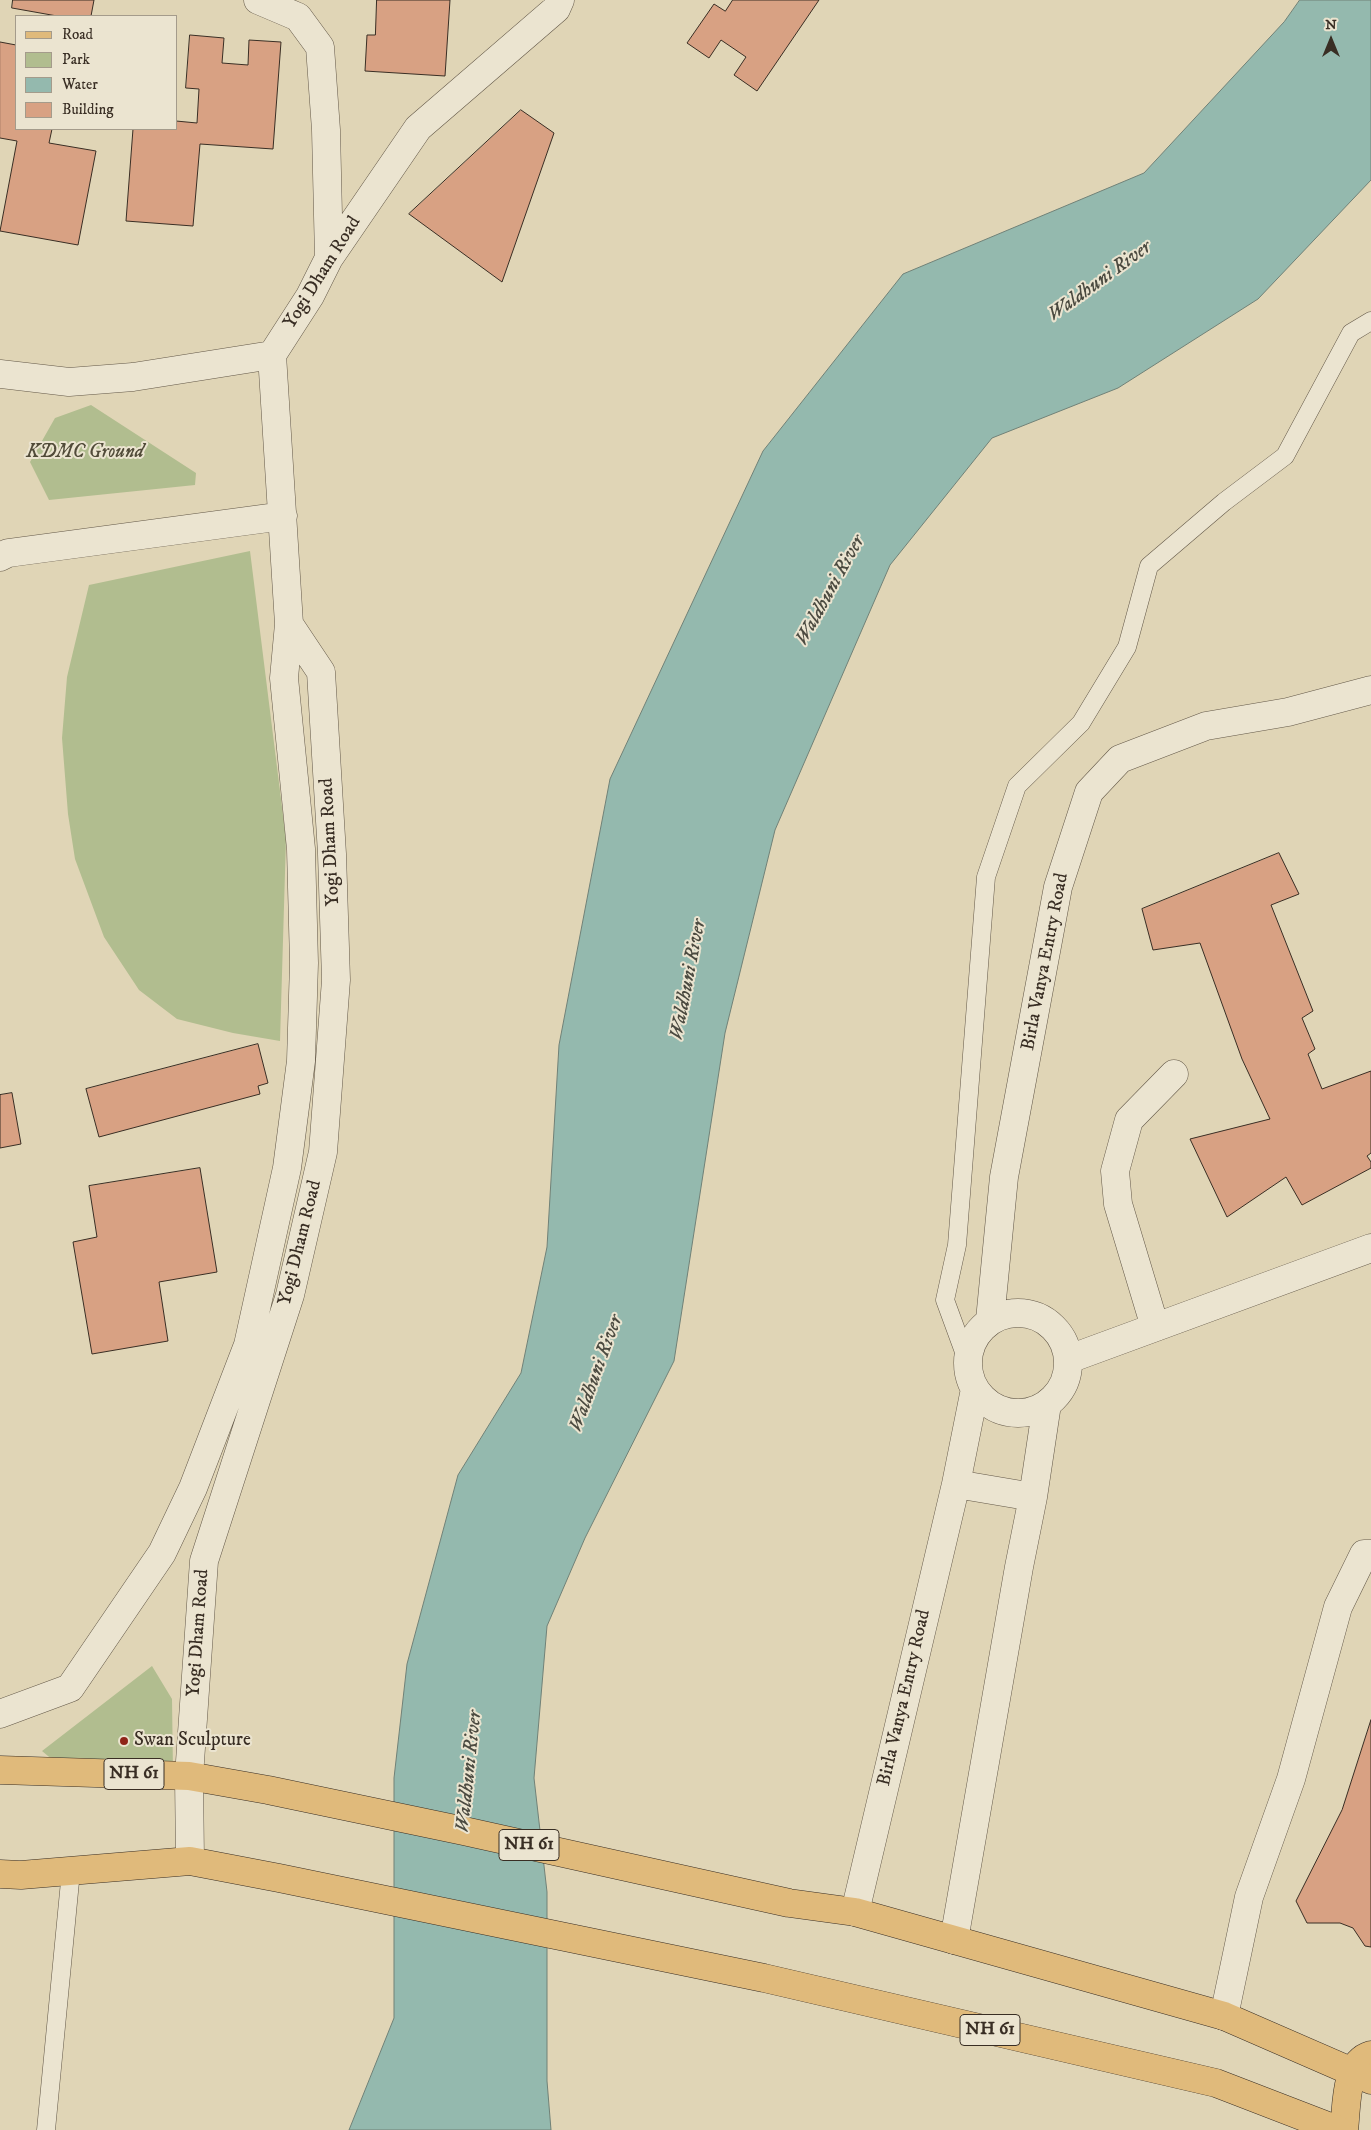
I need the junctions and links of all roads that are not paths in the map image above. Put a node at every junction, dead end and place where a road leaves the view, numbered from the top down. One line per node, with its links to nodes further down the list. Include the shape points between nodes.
1 (258, 0): 3 (street, via 298,17 320,46)
2 (560, 0): 3 (street, Yogi Dham Road, via 556,8 418,128)
3 (329, 258): 5 (street, Yogi Dham Road, via 310,296)
4 (1371, 321): 16 (lane, via 1351,333 1285,456 1224,502 1149,566 1127,647 1080,723 1017,786 986,877 957,1245 946,1300)
5 (272, 355): 6 (street, via 133,377 69,382); 7 (street, Yogi Dham Road)
6 (0, 374)
7 (283, 516): 8 (street, via 8,553); 9 (street, Yogi Dham Road)
8 (0, 557)
9 (289, 624): 22 (street, Yogi Dham Road, via 284,678 301,849 304,963 301,1061 287,1168 248,1345 192,1488 162,1553 70,1688); 24 (street, Yogi Dham Road, via 321,672 336,980 323,1152 290,1295 204,1561)
10 (1371, 690): 13 (street, Birla Vanya Entry Road, via 1288,712 1206,726 1120,759 1090,792 1058,887 1004,1177)
11 (1174, 1074): 14 (street, via 1129,1120 1115,1170 1118,1204)
12 (1371, 1248): 14 (street)
13 (990, 1320): 15 (street, via 1006,1313 1024,1312 1041,1317 1055,1327 1065,1342); 16 (street, via 970,1344)
14 (1155, 1327): 15 (street)
15 (1069, 1359): 18 (street, via 1068,1376 1060,1392)
16 (967, 1360): 17 (street)
17 (974, 1389): 18 (street, via 998,1409 1013,1413 1031,1412); 19 (street, Birla Vanya Entry Road)
18 (1047, 1404): 20 (street)
19 (956, 1484): 20 (street); 28 (street, Birla Vanya Entry Road)
20 (1033, 1497): 29 (street)
21 (1371, 1554): 30 (street, via 1364,1554 1338,1607 1291,1779 1249,1897)
22 (0, 1714)
23 (0, 1770): 24 (main road, NH 61)
24 (189, 1776): 25 (street, Yogi Dham Road); 28 (main road, NH 61, via 268,1790 789,1903)
25 (190, 1861): 26 (main road, NH 61); 33 (main road, NH 61, via 764,1978 1216,2083)
26 (71, 1871): 27 (main road, NH 61); 32 (lane)
27 (0, 1874)
28 (855, 1912): 29 (main road, NH 61)
29 (954, 1940): 30 (main road, NH 61)
30 (1224, 2016): 31 (main road, NH 61)
31 (1365, 2069): 34 (main road)
32 (46, 2130)
33 (1338, 2130)
34 (1344, 2130)

